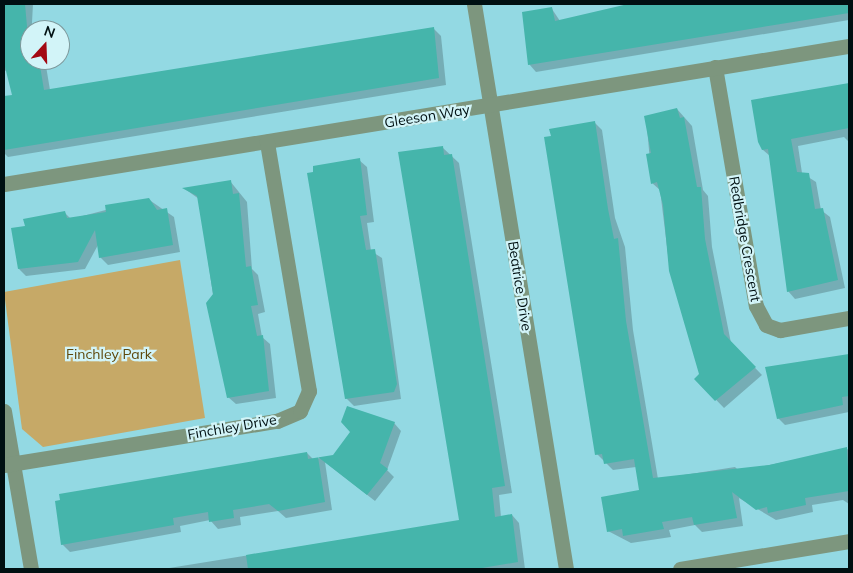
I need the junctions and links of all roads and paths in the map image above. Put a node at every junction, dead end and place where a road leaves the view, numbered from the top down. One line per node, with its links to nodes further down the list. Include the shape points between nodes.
1 (474, 4): 4 (street, Beatrice Drive)
2 (849, 46): 3 (street, Gleeson Way)
3 (715, 67): 4 (street, Gleeson Way); 7 (street, Redbridge Crescent, via 756,306 766,326 780,330)
4 (491, 106): 5 (street, Gleeson Way); 12 (street, Beatrice Drive)
5 (267, 142): 6 (street, Gleeson Way); 9 (street, Finchley Drive, via 309,391 300,411 277,421)
6 (4, 184)
7 (849, 318)
8 (4, 412): 9 (street)
9 (7, 464): 11 (street)
10 (849, 541): 13 (street)
11 (30, 569)
12 (566, 569)
13 (680, 569)

